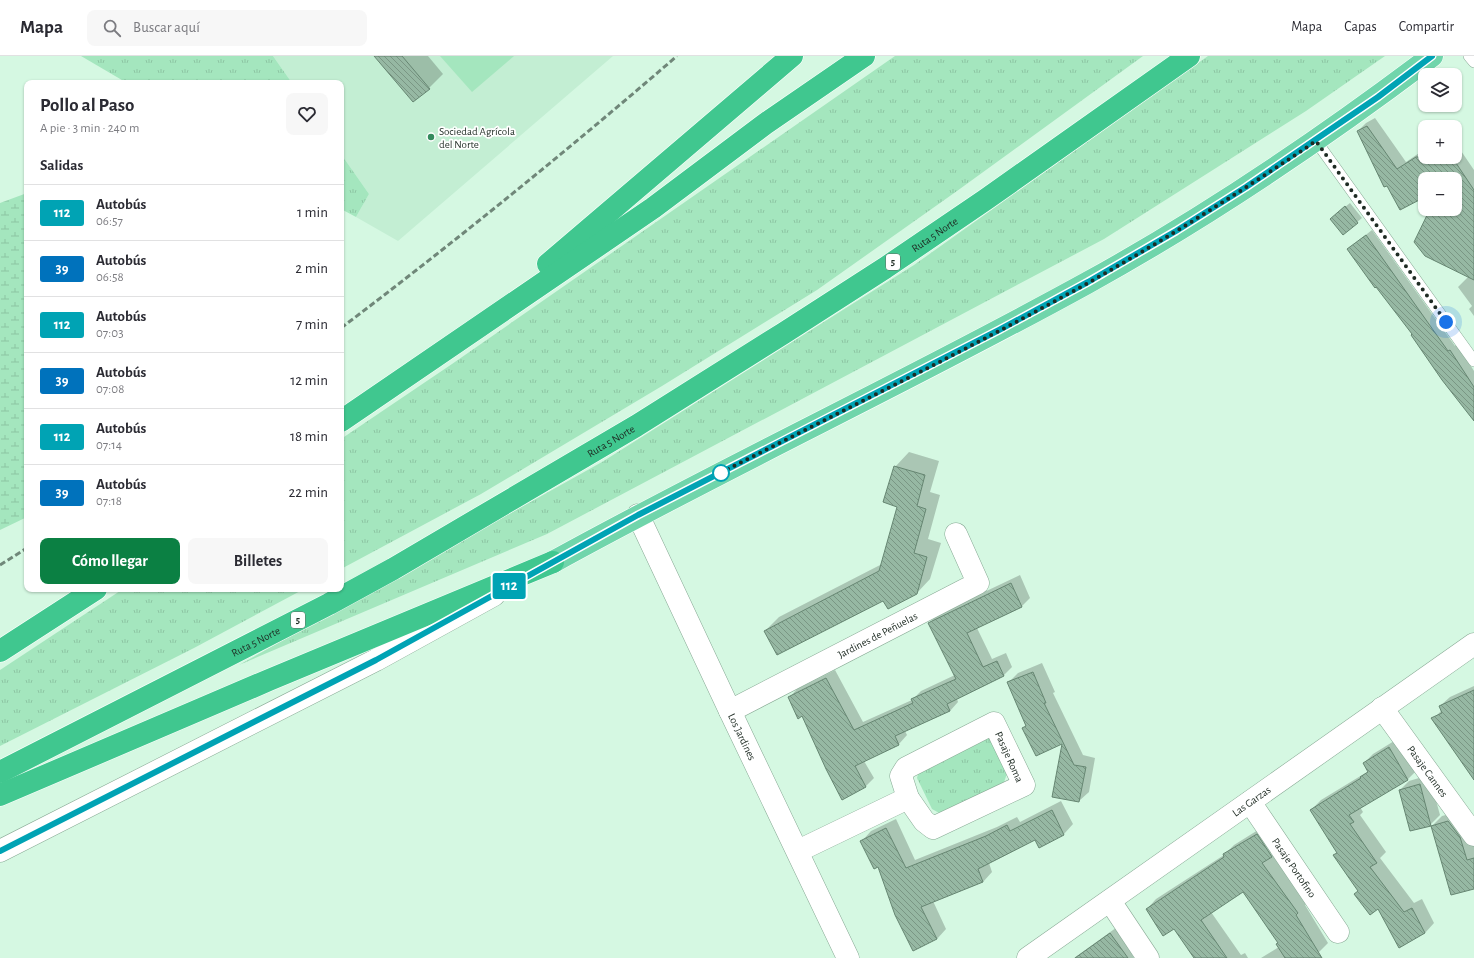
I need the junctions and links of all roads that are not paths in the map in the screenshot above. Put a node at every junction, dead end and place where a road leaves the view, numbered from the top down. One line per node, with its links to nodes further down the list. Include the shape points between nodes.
1 (792, 56): 8 (highway)
2 (864, 56): 8 (highway, via 765,124 653,208)
3 (1189, 56): 19 (highway, Ruta 5 Norte / 5, via 885,268 636,426 335,601)
4 (1432, 56): 7 (main road)
5 (1469, 56): 6 (lane)
6 (1474, 62)
7 (1316, 141): 9 (lane); 11 (main road, via 1176,231 1088,282 992,334)
8 (464, 336): 10 (highway)
9 (1474, 361)
10 (344, 418)
11 (638, 515): 13 (main road); 18 (street, Los Jardines)
12 (956, 534): 18 (street, Jardines de Peñuelas, via 978,583)
13 (553, 562): 20 (highway); 24 (street, via 376,660)
14 (91, 592): 16 (highway)
15 (1474, 644): 17 (street, Las Garzas)
16 (0, 650)
17 (1382, 708): 22 (street, Las Garzas); 23 (street, Pasaje Cannes)
18 (730, 711): 25 (street, Los Jardines)
19 (0, 772)
20 (0, 795)
21 (908, 798): 21 (street, Pasaje Roma, via 924,821 933,828 1024,785 994,723 906,768 902,776); 25 (street)
22 (1250, 802): 26 (street, Las Garzas); 27 (street, Pasaje Portofino)
23 (1474, 835)
24 (0, 851)
25 (798, 851): 28 (street, Los Jardines)
26 (1110, 901): 29 (street, Las Garzas); 30 (street)
27 (1338, 932)
28 (848, 958)
29 (1028, 958)
30 (1148, 958)

